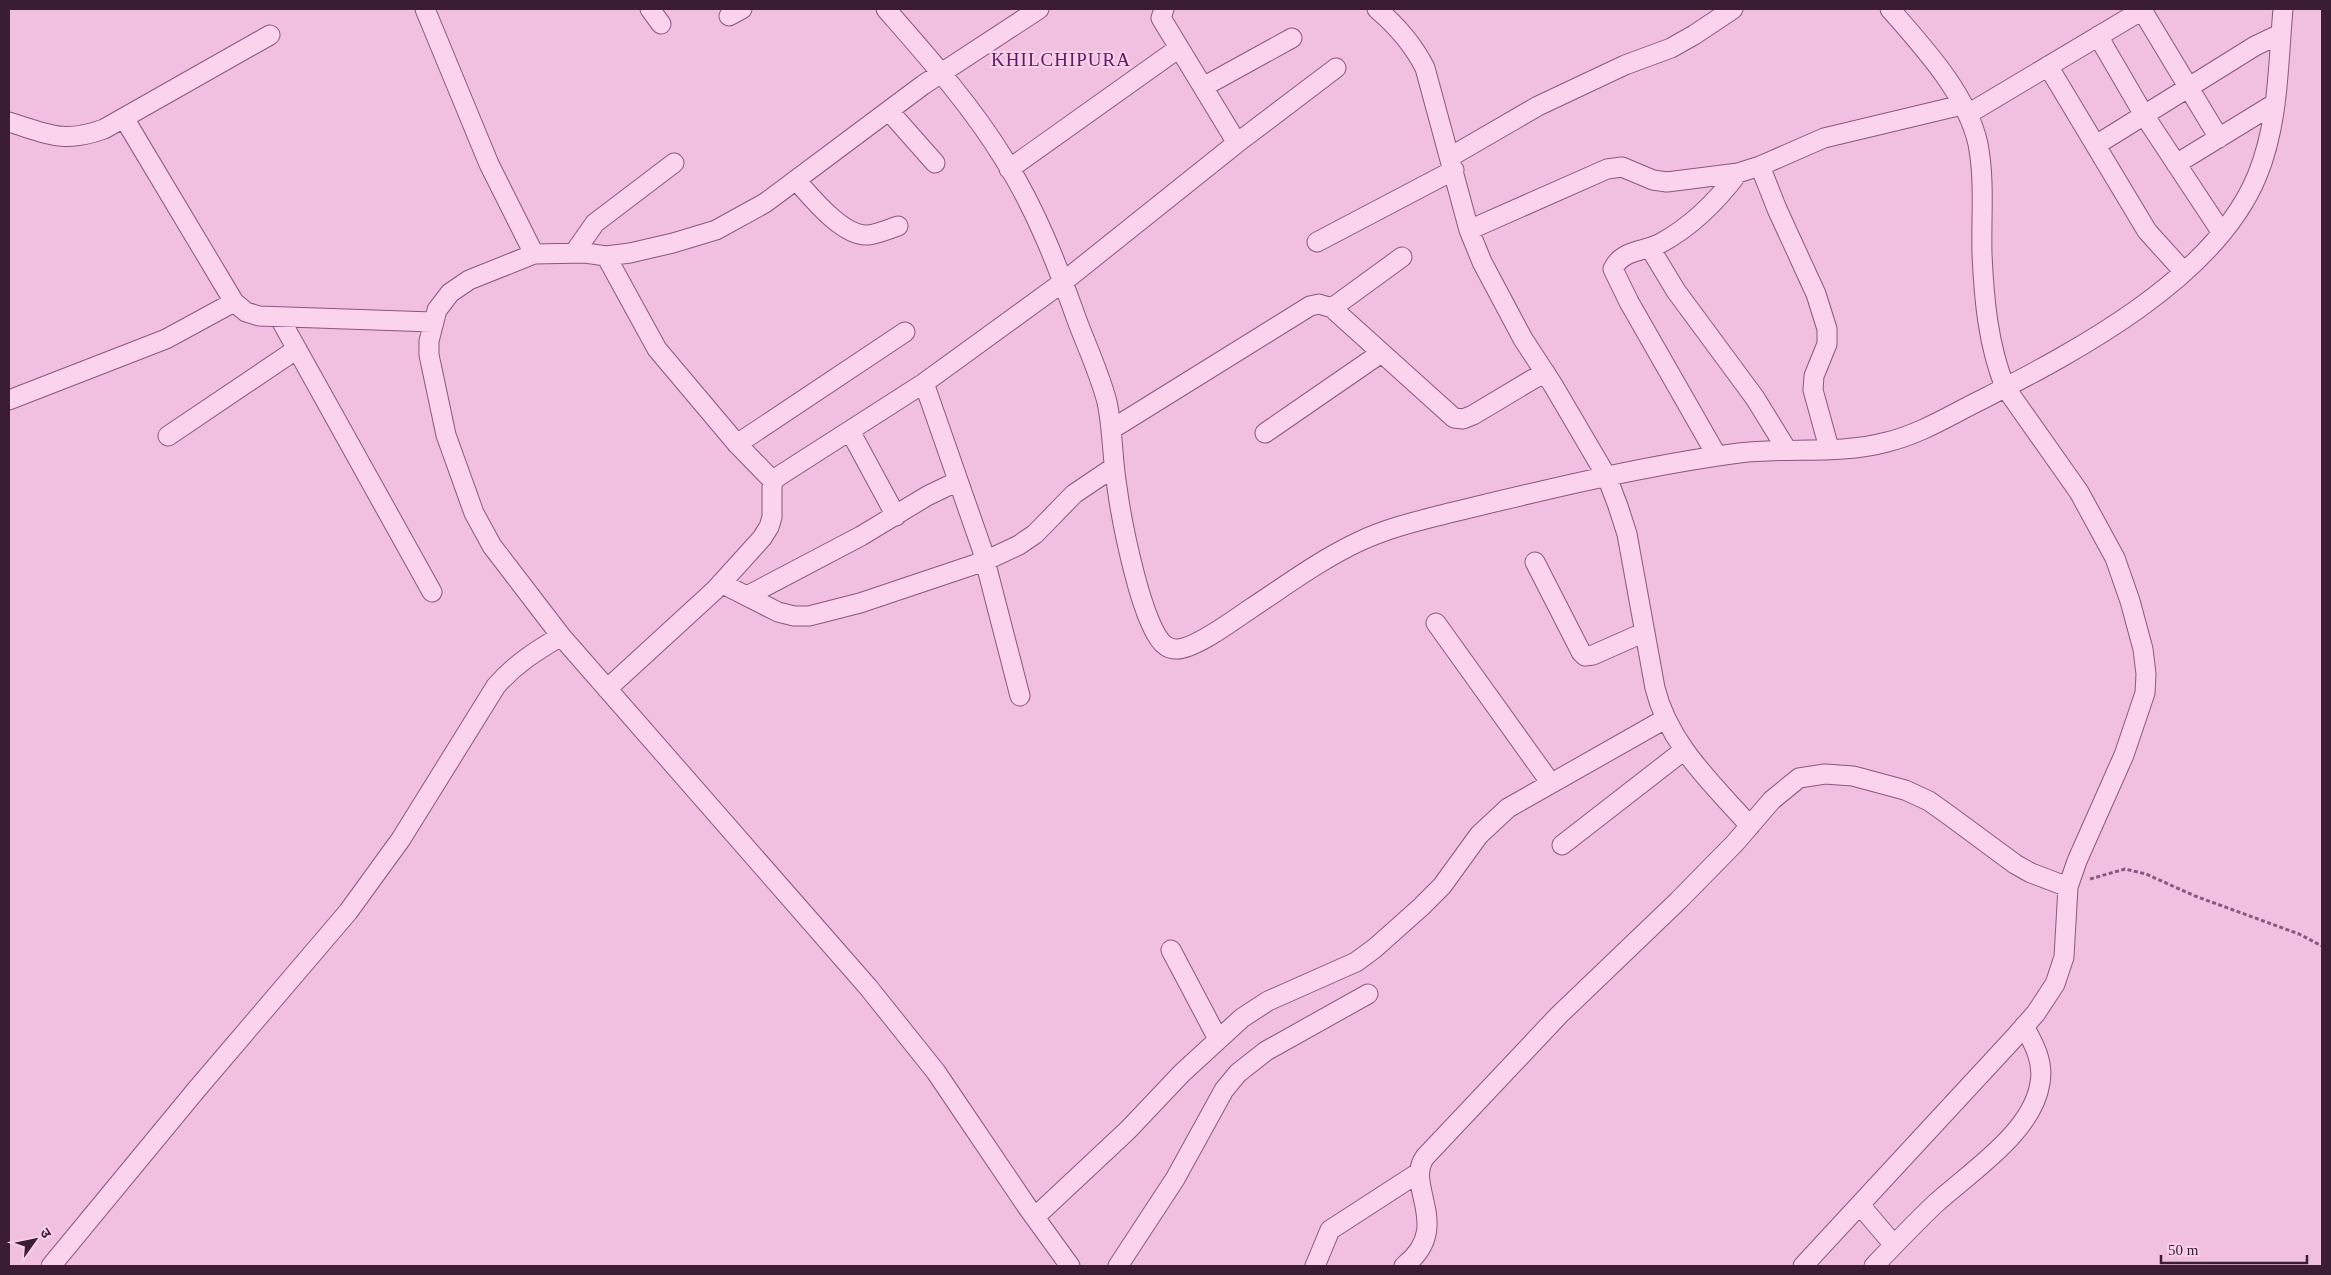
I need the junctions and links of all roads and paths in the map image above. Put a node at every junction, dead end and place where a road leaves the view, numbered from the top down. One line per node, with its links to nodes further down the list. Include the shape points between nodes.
1 (425, 9): 43 (street, via 489,164)
2 (886, 9): 17 (street)
3 (1039, 9): 17 (street)
4 (1164, 9): 14 (street, via 1161,18)
5 (1376, 9): 31 (street, via 1402,33 1425,68)
6 (1733, 9): 31 (street, via 1671,48 1625,65 1538,106)
7 (1890, 9): 21 (street, via 1943,73)
8 (2283, 9): 10 (street)
9 (2143, 10): 12 (street); 19 (street)
10 (2280, 34): 19 (street); 20 (street)
11 (270, 36): 24 (street)
12 (2098, 36): 15 (street); 23 (street)
13 (1292, 38): 18 (street)
14 (1179, 48): 18 (street); 34 (street)
15 (2048, 66): 21 (street); 28 (street)
16 (1336, 68): 27 (street)
17 (940, 74): 22 (street); 34 (street)
18 (1203, 87): 27 (street)
19 (2188, 88): 23 (street); 26 (street)
20 (2274, 104): 26 (street); 39 (street, via 2271,135 2257,176 2245,201)
21 (1965, 109): 33 (street, via 1824,138); 57 (street, via 1978,143 1986,309 1997,368)
22 (889, 111): 30 (street); 36 (street)
23 (2144, 115): 28 (street); 32 (street)
24 (124, 118): 25 (street, via 85,136 66,138); 48 (street)
25 (9, 122)
26 (2219, 138): 32 (street)
27 (1237, 143): 47 (street)
28 (2096, 144): 46 (street, via 2147,231)
29 (674, 162): 42 (street, via 595,224)
30 (935, 164)
31 (1452, 164): 38 (street); 40 (street)
32 (2176, 164): 39 (street)
33 (1760, 166): 35 (street); 64 (street, via 1816,294 1827,329 1827,344 1814,376 1813,390)
34 (1010, 169): 47 (street)
35 (1738, 173): 38 (street, via 1667,182 1653,180 1622,167 1607,169); 41 (street, via 1723,193 1680,233)
36 (796, 180): 37 (street, via 830,216 856,233 867,235); 44 (street, via 765,203 716,230 674,243)
37 (898, 226)
38 (1469, 230): 55 (street, via 1503,304)
39 (2222, 233): 46 (street)
40 (1317, 242)
41 (1650, 248): 65 (street, via 1676,291 1755,398); 66 (street, via 1638,249 1616,263 1613,269 1615,277)
42 (574, 253): 43 (street); 44 (street)
43 (534, 254): 51 (street, via 469,280 450,293 436,310)
44 (606, 256): 63 (street, via 657,348)
45 (1402, 257): 49 (street)
46 (2184, 272): 57 (street, via 2150,302 2112,327)
47 (1063, 282): 56 (street); 59 (street, via 1106,397)
48 (234, 302): 50 (street, via 246,312); 58 (street, via 166,339)
49 (1332, 308): 54 (street); 59 (street, via 1319,304 1310,306)
50 (279, 316): 51 (street); 53 (street)
51 (432, 322): 79 (street, via 429,355 434,390 446,435 474,513 492,546)
52 (905, 332): 63 (street)
53 (297, 349): 62 (street); 75 (street)
54 (1381, 354): 55 (street, via 1435,403 1454,418 1462,419); 61 (street)
55 (1545, 372): 68 (street)
56 (924, 383): 60 (street); 70 (street)
57 (2005, 388): 64 (street, via 1915,433 1889,442 1862,448); 87 (street, via 2100,527 2130,601 2145,666 2144,693 2124,755 2076,861)
58 (9, 400)
59 (1112, 429): 67 (street)
60 (850, 431): 69 (street); 71 (street)
61 (1265, 433)
62 (168, 436)
63 (737, 444): 69 (street)
64 (1829, 448): 65 (street)
65 (1787, 450): 66 (street)
66 (1717, 456): 68 (street)
67 (1114, 467): 68 (street, via 1144,609 1153,632 1164,645 1176,649 1214,633 1324,561 1382,531); 72 (street, via 1074,494 1035,534 1019,545)
68 (1607, 476): 78 (street, via 1627,534)
69 (773, 481): 74 (street, via 769,527)
70 (958, 481): 71 (street); 72 (street)
71 (896, 516): 76 (street)
72 (984, 560): 76 (street, via 860,603 809,616 778,612); 81 (street)
73 (1535, 562): 78 (street, via 1586,656 1593,656)
74 (721, 583): 76 (street); 80 (street)
75 (432, 592)
76 (747, 596)
77 (1436, 623): 84 (street)
78 (1645, 632): 82 (street, via 1655,688)
79 (561, 636): 80 (street); 97 (street, via 525,657 496,686 401,839 348,912 196,1089)
80 (607, 689): 95 (street, via 868,986 936,1072)
81 (1020, 696)
82 (1665, 719): 83 (street); 84 (street)
83 (1683, 751): 85 (street); 86 (street)
84 (1550, 782): 92 (street, via 1488,824 1442,886 1375,948 1339,971 1268,1002 1242,1018)
85 (1750, 826): 87 (street, via 1772,800 1799,778 1824,774 1853,776 1904,790 1929,801 2015,864); 93 (street, via 1678,901 1559,1015 1425,1157)
86 (1562, 845)
87 (2068, 887): 88 (path, via 2125,869 2146,874); 91 (street, via 2064,957 2055,984)
88 (2322, 946)
89 (1171, 950): 92 (street)
90 (1368, 994): 99 (street, via 1266,1051 1238,1073 1224,1090 1175,1178)
91 (2024, 1026): 94 (street); 96 (street, via 2036,1047 2040,1064 2038,1092 2026,1119 2010,1138)
92 (1218, 1039): 95 (street)
93 (1418, 1173): 100 (street, via 1330,1230); 101 (street, via 1427,1210 1427,1225 1420,1247)
94 (1860, 1205): 96 (street); 102 (street)
95 (1035, 1217): 98 (street)
96 (1894, 1246): 103 (street)
97 (52, 1266)
98 (1070, 1266)
99 (1118, 1266)
100 (1316, 1266)
101 (1404, 1266)
102 (1803, 1266)
103 (1874, 1266)

